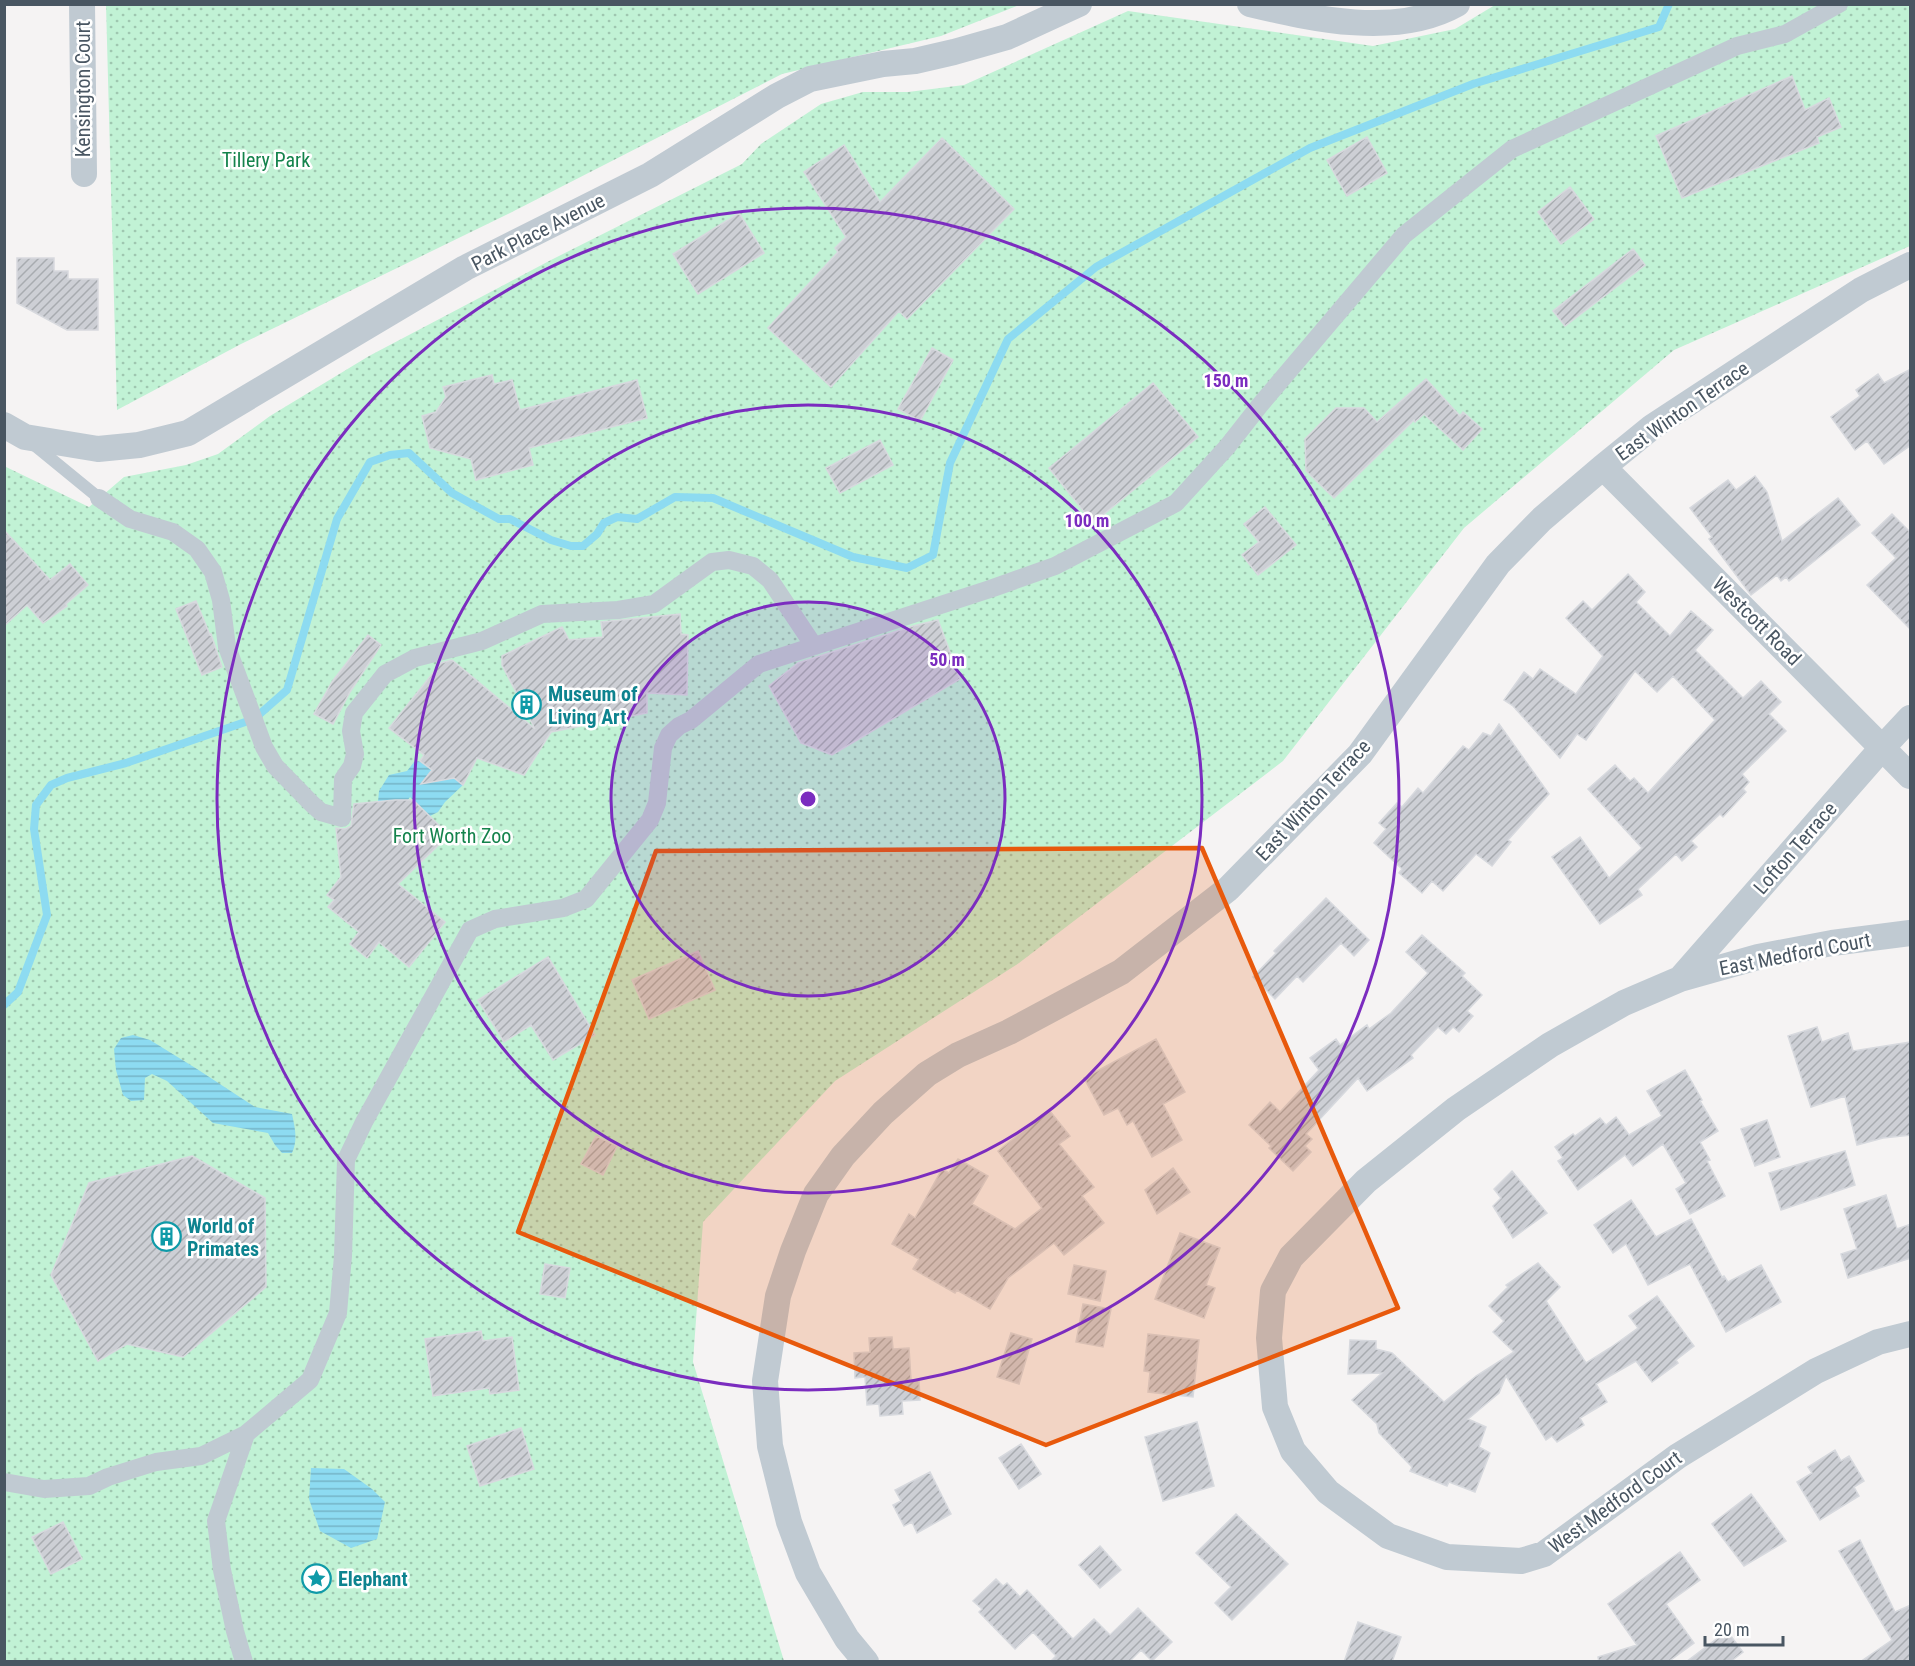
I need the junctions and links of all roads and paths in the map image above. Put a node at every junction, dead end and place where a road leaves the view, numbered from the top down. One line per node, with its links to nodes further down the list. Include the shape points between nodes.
1 (82, 4): 7 (street, Kensington Court)
2 (1079, 4): 9 (street, Park Place Avenue, via 1007,37 954,52 810,79 650,176 465,268 188,433 139,445 98,449)
3 (1250, 4): 6 (street)
4 (1457, 4): 6 (street, via 1405,22 1371,23)
5 (1839, 4): 12 (street, via 1785,34 1737,46 1512,149 1404,235 1227,447 1176,502 1055,566)
6 (1302, 10)
7 (84, 174)
8 (1911, 265): 10 (street, East Winton Terrace, via 1861,290 1662,420)
9 (15, 431): 11 (lane)
10 (1603, 467): 14 (street, Westcott Road); 22 (street, East Winton Terrace, via 1542,519 1498,564 1360,754 1228,889 1121,972 927,1074 843,1156 816,1194 778,1296 765,1381 770,1446 789,1522 808,1573 847,1639)
11 (99, 498): 12 (street, via 130,519 173,532 197,549 213,572 227,647 264,747 275,766 312,804 321,812 342,818 343,779 355,754 351,731 354,713 385,674 414,658 482,641 542,614 654,604 711,562 729,560 753,566 770,580)
12 (814, 646): 19 (street, via 759,664 669,735 663,748 657,803 650,820 586,899 563,908 495,919 470,930 346,1160 338,1313 310,1380)
13 (1911, 718): 14 (street, Lofton Terrace)
14 (1882, 747): 15 (street, Westcott Road); 17 (street, Lofton Terrace)
15 (1911, 776)
16 (1911, 933): 17 (street, East Medford Court, via 1758,957)
17 (1680, 979): 18 (street, West Medford Court, via 1624,1003 1456,1109 1366,1181 1291,1257 1273,1291 1269,1338 1275,1407 1293,1451 1328,1492 1388,1536 1447,1557 1521,1561 1544,1554 1678,1456 1816,1371 1878,1342)
18 (1911, 1334)
19 (246, 1434): 20 (street, via 201,1456 156,1462 89,1486 44,1489); 21 (street, via 216,1521 222,1570)
20 (4, 1482)
21 (244, 1662)
22 (866, 1662)

